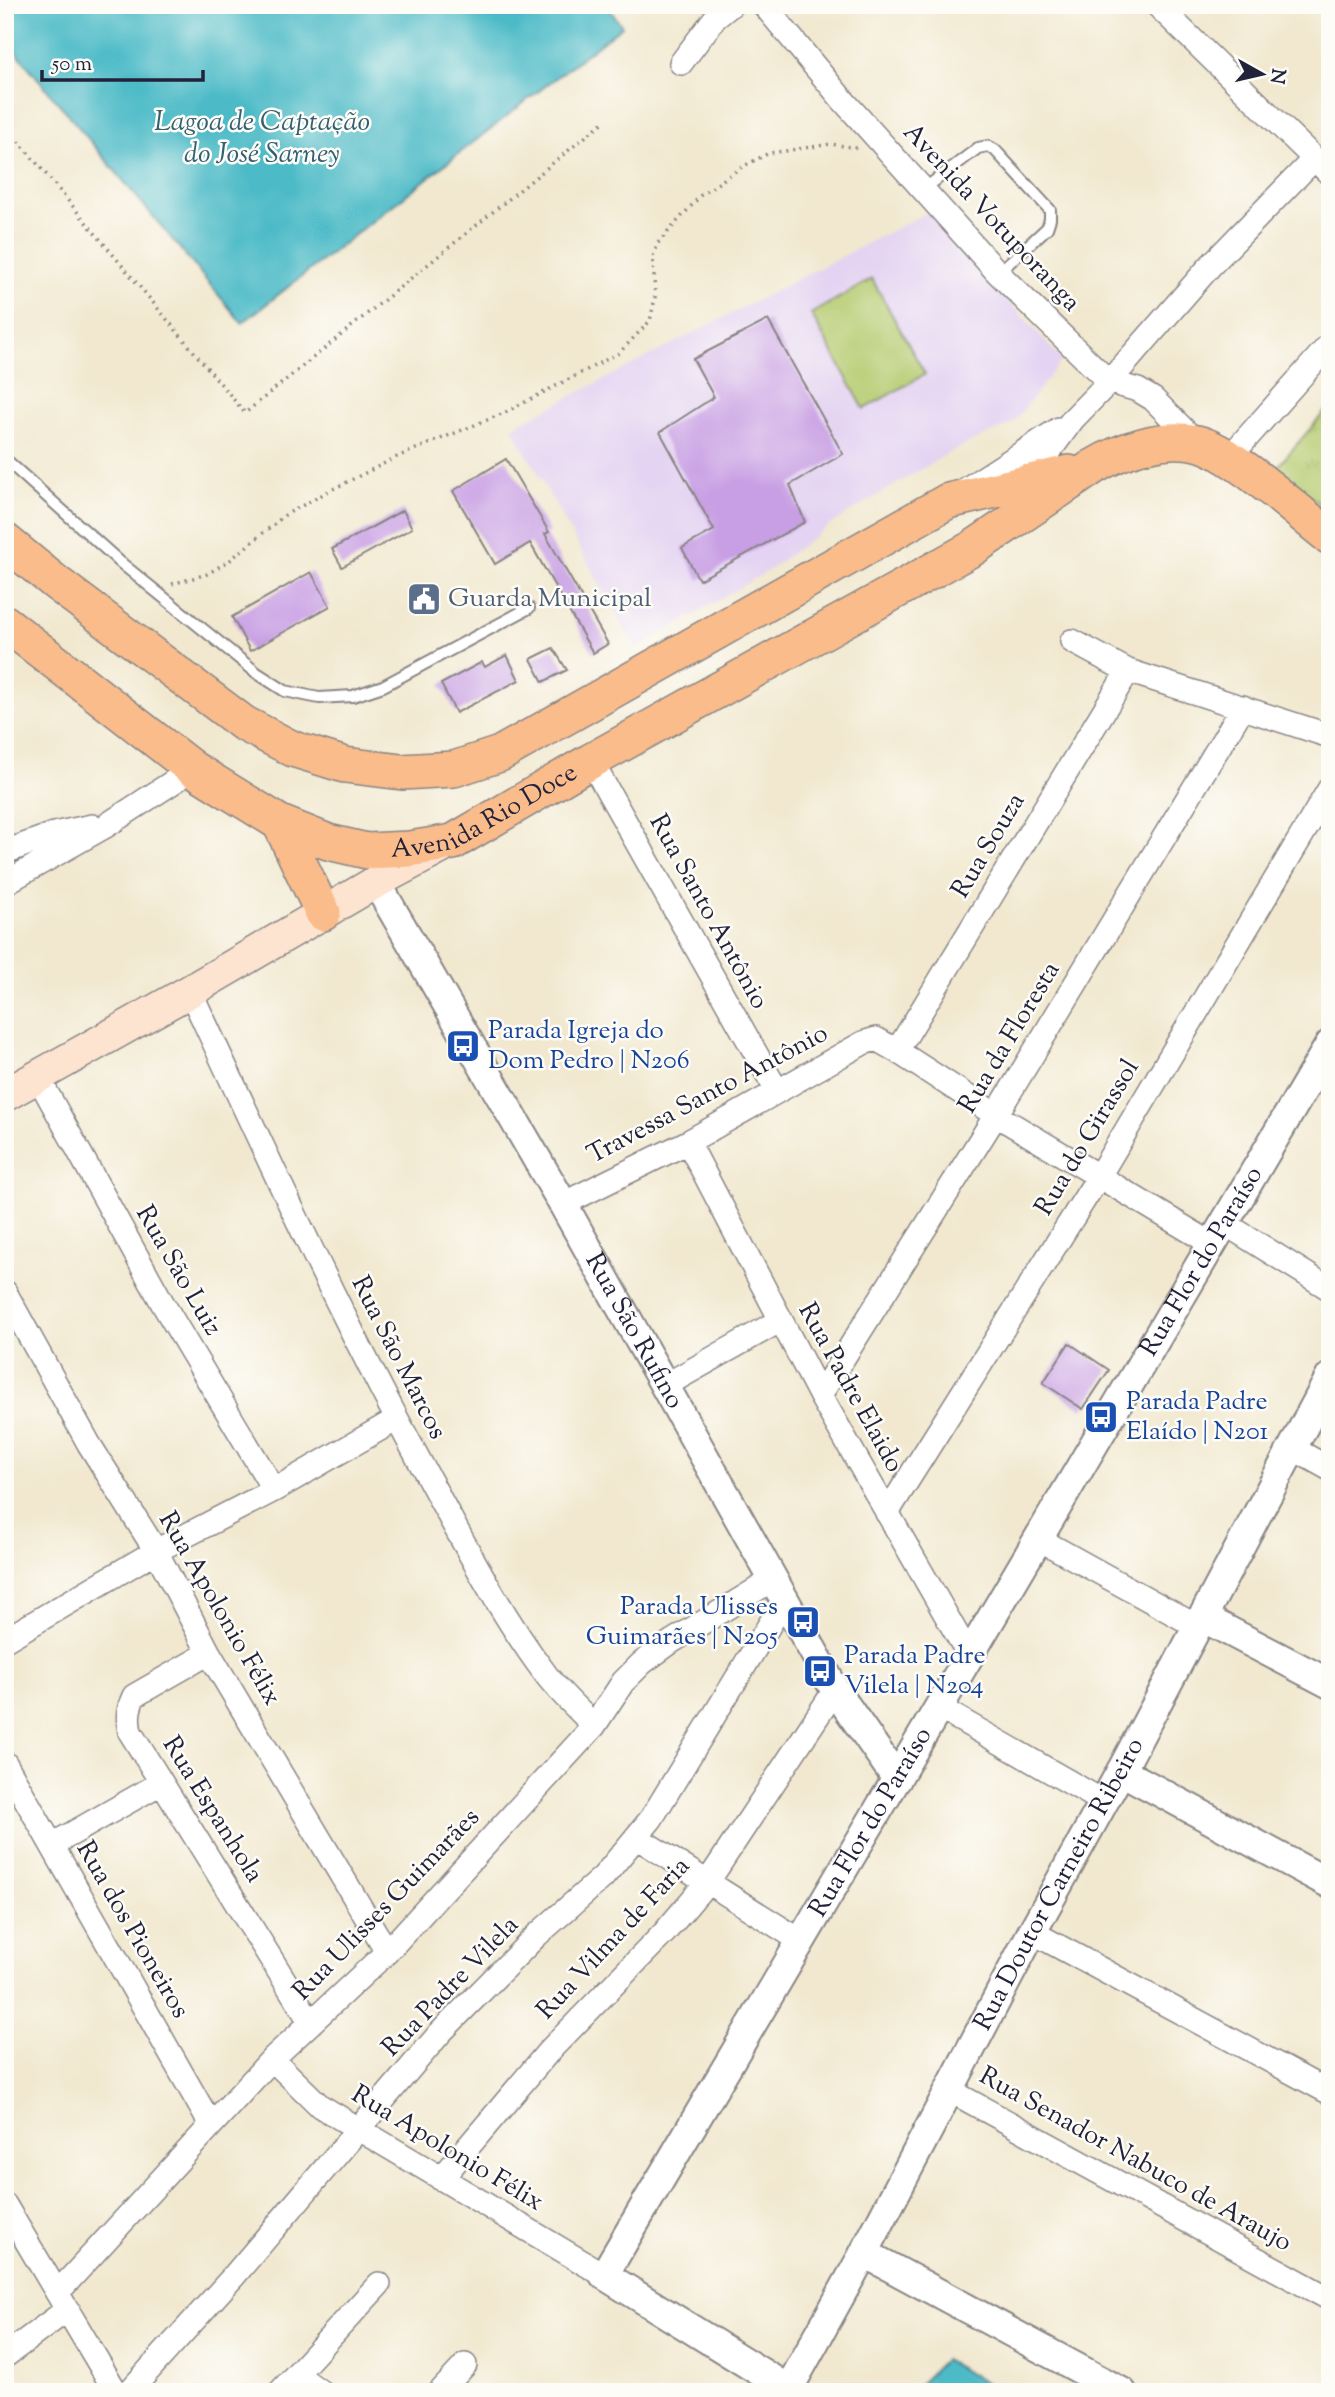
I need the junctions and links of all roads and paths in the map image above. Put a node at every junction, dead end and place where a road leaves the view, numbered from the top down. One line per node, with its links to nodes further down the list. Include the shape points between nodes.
1 (764, 5): 7 (street, Avenida Votuporanga)
2 (1157, 5): 8 (street)
3 (717, 9): 4 (street)
4 (681, 63)
5 (606, 121): 6 (path, via 245,413)
6 (5, 125)
7 (894, 155): 9 (street, Avenida Votuporanga); 23 (path, via 831,144 769,153 740,168 701,195 658,243 653,257 655,298 650,321 619,354 503,413 399,456 285,515 206,574)
8 (1322, 167): 12 (street, Avenida Rio Doce, via 1211,265)
9 (924, 189): 10 (street, Avenida Votuporanga); 10 (lane, via 978,148 988,146 1049,210 1047,228)
10 (998, 273): 12 (street, Avenida Votuporanga)
11 (1330, 344): 15 (street)
12 (1110, 382): 13 (street, Avenida Rio Doce); 14 (street, Avenida Votuporanga, via 1153,399)
13 (1073, 419): 18 (street, Avenida Rio Doce); 19 (street, Avenida Rio Doce)
14 (1197, 443): 15 (main road); 17 (main road, Avenida Rio Doce, via 1135,447)
15 (1229, 458): 20 (main road)
16 (5, 459): 23 (lane)
17 (1093, 467): 18 (main road, Avenida Rio Doce); 22 (main road, Avenida Rio Doce)
18 (1026, 484): 19 (main road, Avenida Rio Doce); 22 (street, Avenida Rio Doce)
19 (948, 501): 21 (main road, Avenida Rio Doce, via 500,754 454,769 415,771 345,765 293,749 243,723)
20 (1330, 537)
21 (5, 541)
22 (973, 548): 30 (main road, Avenida Rio Doce)
23 (153, 589): 24 (lane, via 257,673 285,691 319,698 353,696 383,686)
24 (529, 607)
25 (10, 634): 31 (main road, Avenida Rio Doce)
26 (1072, 641): 27 (street)
27 (1128, 671): 28 (street); 42 (street, Rua Souza)
28 (1243, 707): 29 (street); 46 (street, Rua da Floresta)
29 (1330, 736)
30 (591, 761): 35 (main road, Avenida Rio Doce); 44 (street, Rua Santo Antônio)
31 (193, 769): 33 (main road, Avenida Rio Doce); 34 (street)
32 (1330, 788): 48 (street, Rua do Girassol)
33 (279, 823): 35 (main road, Avenida Rio Doce, via 368,852); 39 (main road)
34 (104, 827): 36 (street, via 65,831); 38 (street)
35 (453, 842): 37 (main road)
36 (5, 852)
37 (376, 882): 39 (main road); 49 (street, Rua São Rufino)
38 (5, 883)
39 (323, 913): 40 (main road)
40 (190, 992): 43 (main road); 57 (street, Rua São Marcos, via 300,1228)
41 (1330, 1044): 50 (street, Rua Flor do Paraíso)
42 (890, 1046): 44 (street, Travessa Santo Antônio, via 870,1040); 46 (street)
43 (38, 1077): 45 (main road); 60 (street, Rua São Luiz, via 163,1304)
44 (777, 1091): 47 (street, Travessa Santo Antônio)
45 (5, 1095)
46 (996, 1115): 48 (street); 56 (street, Rua da Floresta)
47 (688, 1142): 49 (street, Travessa Santo Antônio); 53 (street, Rua Padre Elaido)
48 (1099, 1176): 50 (street); 61 (street, Rua do Girassol)
49 (563, 1204): 55 (street, Rua São Rufino)
50 (1218, 1234): 51 (street); 62 (street, Rua Flor do Paraíso)
51 (1330, 1289)
52 (5, 1292): 63 (street, Rua Apolonio Félix, via 89,1444)
53 (781, 1320): 55 (street); 56 (street, Rua Padre Elaido)
54 (1330, 1377): 58 (street, Rua Doutor Carneiro Ribeiro)
55 (664, 1386): 64 (street, Rua São Rufino)
56 (820, 1395): 61 (street, Rua Padre Elaido)
57 (397, 1419): 60 (street); 72 (street, Rua São Marcos, via 516,1631 548,1678)
58 (1292, 1448): 59 (street); 65 (street, Rua Doutor Carneiro Ribeiro)
59 (1330, 1469)
60 (274, 1490): 63 (street)
61 (887, 1513): 68 (street, Rua Padre Elaido)
62 (1039, 1539): 65 (street); 68 (street, Rua Flor do Paraíso)
63 (156, 1551): 66 (street); 67 (street, Rua Apolonio Félix)
64 (778, 1590): 70 (street, Rua São Rufino); 72 (street, Rua Ulisses Guimarães, via 671,1643 642,1663 623,1682); 78 (street, Rua Padre Vilela, via 651,1819)
65 (1199, 1622): 69 (street); 74 (street, Rua Doutor Carneiro Ribeiro)
66 (5, 1640)
67 (209, 1653): 76 (street, Rua Espanhola, via 134,1696 128,1707 130,1732); 84 (street, Rua Apolonio Félix)
68 (970, 1657): 71 (street, Rua Flor do Paraíso)
69 (1330, 1684)
70 (835, 1690): 75 (street, Rua São Rufino); 80 (street, Rua Vilma de Faria)
71 (938, 1707): 75 (street, Rua Flor do Paraíso); 77 (street)
72 (594, 1726): 84 (street, Rua Ulisses Guimarães)
73 (5, 1763): 79 (street, Rua dos Pioneiros)
74 (1121, 1771): 77 (street, Rua Doutor Carneiro Ribeiro); 81 (street)
75 (897, 1779): 83 (street, Rua Flor do Paraíso)
76 (161, 1783): 79 (street); 85 (street, Rua Espanhola)
77 (1104, 1802): 82 (street, Rua Doutor Carneiro Ribeiro)
78 (636, 1837): 80 (street); 90 (street, Rua Padre Vilela, via 603,1877 536,1936 440,2033)
79 (52, 1845): 89 (street, Rua dos Pioneiros)
80 (707, 1883): 83 (street); 91 (street, Rua Vilma de Faria, via 549,2052)
81 (1330, 1884)
82 (1032, 1932): 87 (street, Rua Doutor Carneiro Ribeiro); 88 (street)
83 (801, 1941): 94 (street, Rua Flor do Paraíso)
84 (387, 1952): 85 (street, Rua Ulisses Guimarães)
85 (311, 2023): 86 (street, Rua Ulisses Guimarães)
86 (272, 2059): 89 (street, Rua Ulisses Guimarães); 90 (street, Rua Apolonio Félix, via 320,2106)
87 (949, 2090): 93 (street, Rua Doutor Carneiro Ribeiro); 96 (street, Rua Senador Nabuco de Araujo)
88 (1330, 2093)
89 (211, 2125): 97 (street, Rua Ulisses Guimarães)
90 (358, 2130): 91 (street, Rua Apolonio Félix); 103 (street, Rua Padre Vilela)
91 (441, 2179): 94 (street, Rua Apolonio Félix)
92 (5, 2206): 97 (street)
93 (864, 2253): 101 (street, Rua Doutor Carneiro Ribeiro); 107 (street)
94 (604, 2275): 101 (street)
95 (379, 2284): 100 (street)
96 (1330, 2299)
97 (63, 2301): 98 (street, Rua Ulisses Guimarães); 102 (street)
98 (5, 2356)
99 (466, 2364): 106 (street)
100 (297, 2375): 104 (street); 105 (street)
101 (787, 2391)
102 (116, 2392)
103 (129, 2392)
104 (280, 2392)
105 (321, 2392)
106 (440, 2392)
107 (1122, 2392)

